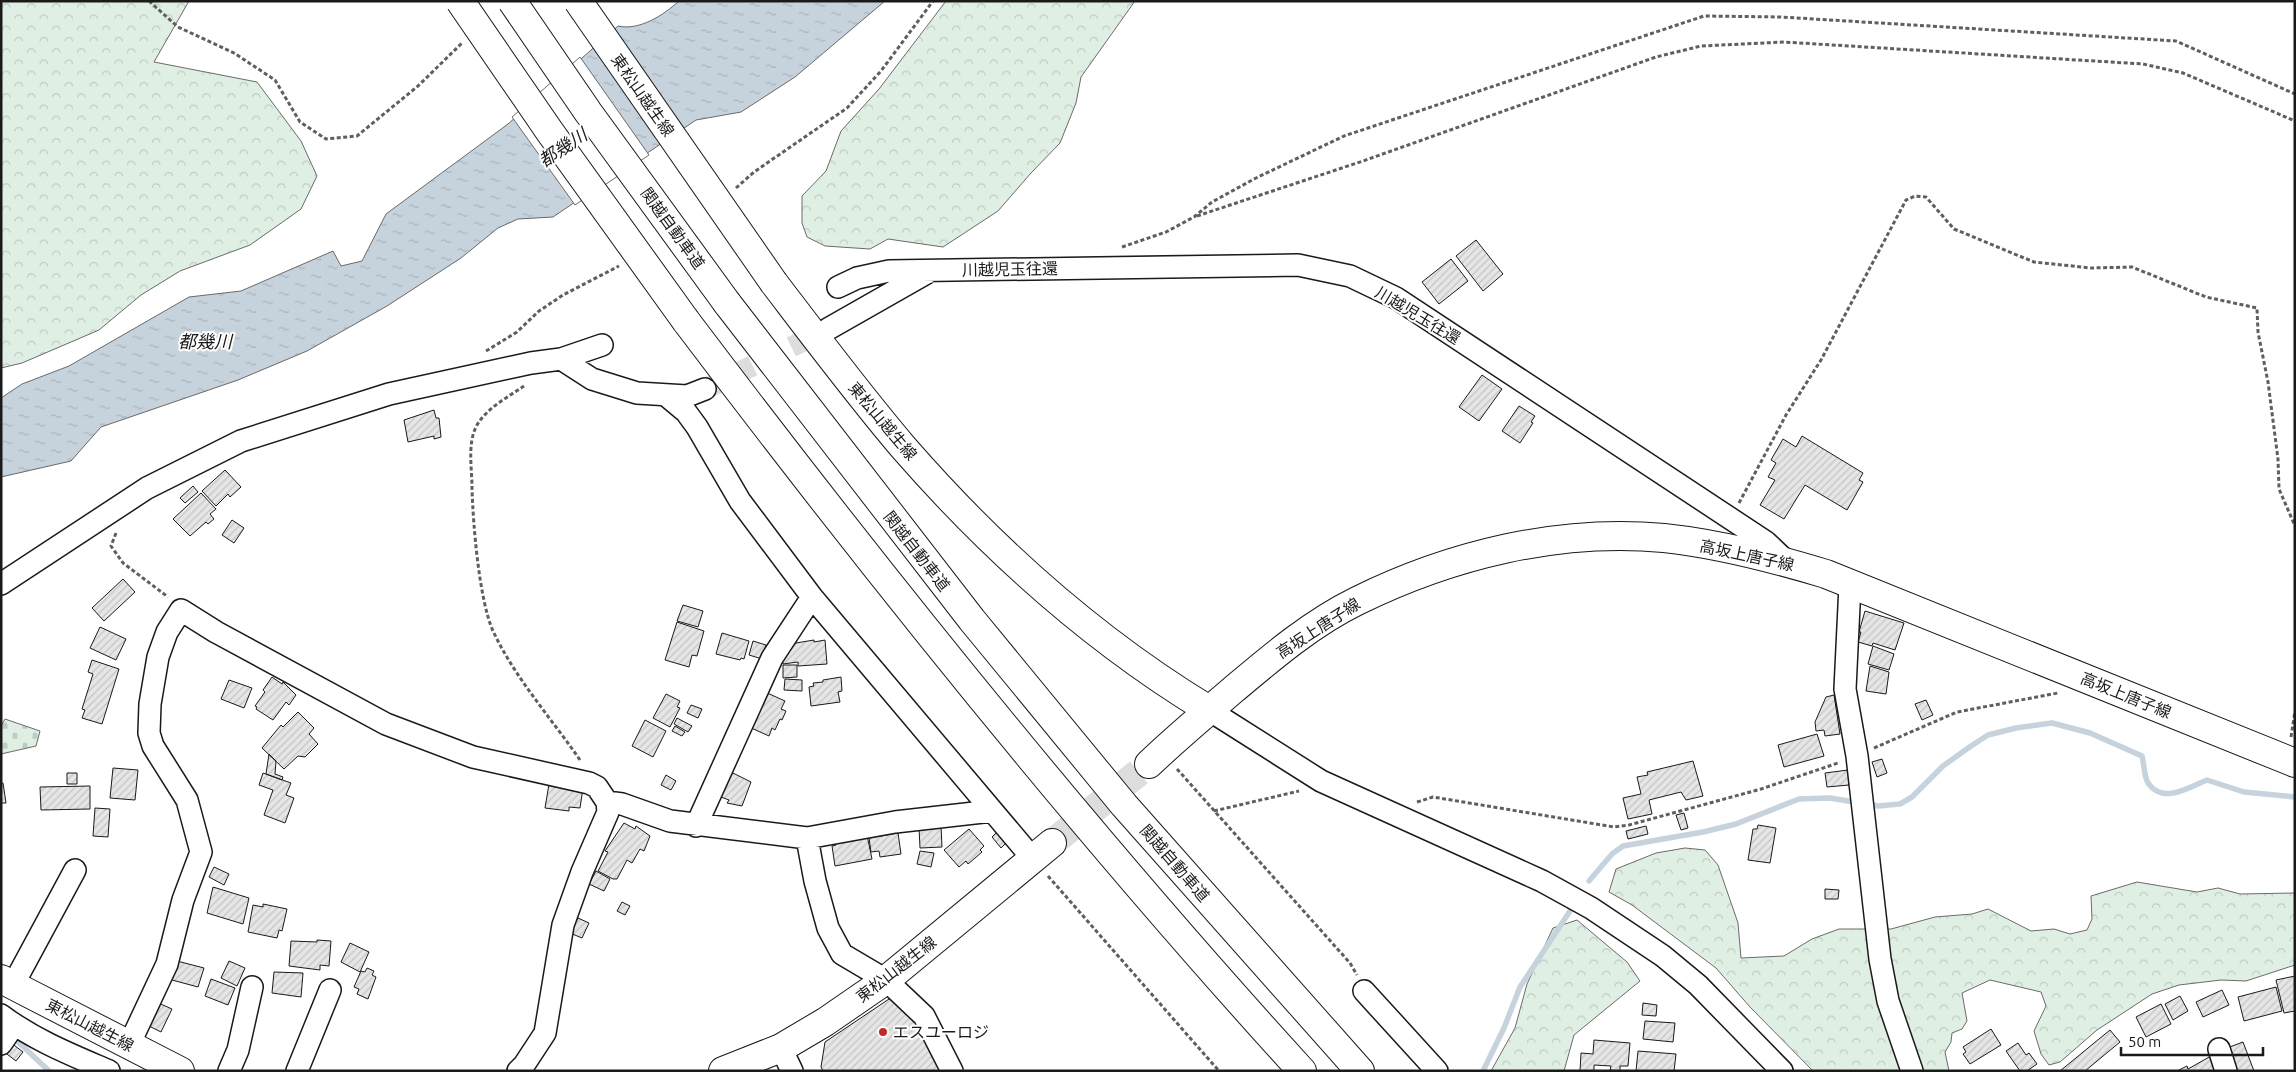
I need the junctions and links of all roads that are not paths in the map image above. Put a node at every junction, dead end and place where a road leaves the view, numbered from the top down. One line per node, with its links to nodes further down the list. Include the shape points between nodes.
1 (460, 1): 41 (main road, bridge, via 686,321 813,489 1092,831)
2 (512, 1): 42 (main road, 関越自動車道, bridge, via 588,112 728,303 978,628 1124,805)
3 (578, 1): 15 (main road, 東松山越生線, bridge, via 774,283 904,448 986,534 1085,625 1137,664)
4 (931, 270): 5 (street, 川越児玉往還, via 889,271 857,278); 6 (street); 11 (street, 川越児玉往還, via 1298,265 1350,276 1396,298 1766,542)
5 (838, 287)
6 (828, 329)
7 (602, 345): 8 (street)
8 (560, 359): 10 (street, via 592,379 638,393); 12 (street, via 389,394 241,441 147,488)
9 (705, 389): 10 (street, via 687,396)
10 (668, 397): 14 (street, via 697,426 740,501)
11 (1787, 562): 13 (main road, 高坂上唐子線); 15 (main road, 高坂上唐子線, via 1750,552 1664,538 1588,537 1491,550 1356,602 1262,665)
12 (1, 584)
13 (1850, 585): 17 (main road, 高坂上唐子線); 45 (street, via 1845,689 1857,756 1880,959 1888,1001)
14 (812, 597): 19 (street); 20 (street, via 772,658)
15 (1209, 710): 16 (main road); 44 (street, via 1315,778 1542,881 1591,908 1636,937 1698,985)
16 (1155, 758)
17 (2295, 763)
18 (602, 795): 20 (street, via 670,821); 31 (street, via 568,777 473,758 386,724 181,610 167,632 158,657 149,733 153,746 186,800 201,852 183,900 167,964); 38 (street, via 608,812 564,925 545,1033)
19 (992, 812): 21 (street, via 895,822); 22 (street)
20 (696, 826): 21 (street)
21 (807, 838): 24 (street, via 814,880 828,928 842,954)
22 (1043, 851): 24 (main road, 東松山越生線)
23 (75, 870): 25 (street)
24 (886, 980): 33 (main road, 東松山越生線, via 825,1022); 40 (street, via 924,1016)
25 (7, 982): 31 (main road, 東松山越生線)
26 (252, 986): 36 (street, via 238,1050)
27 (330, 990): 37 (street)
28 (1364, 990): 43 (street)
29 (8, 1020): 30 (street); 34 (street, via 58,1050)
30 (1, 1044)
31 (127, 1045): 34 (street); 35 (main road, 東松山越生線)
32 (2219, 1049): 46 (street)
33 (786, 1060): 39 (main road, 東松山越生線)
34 (110, 1071)
35 (180, 1071)
36 (229, 1071)
37 (297, 1071)
38 (518, 1071)
39 (723, 1071)
40 (952, 1071)
41 (1302, 1071)
42 (1360, 1071)
43 (1437, 1071)
44 (1782, 1071)
45 (1912, 1071)
46 (2226, 1071)

